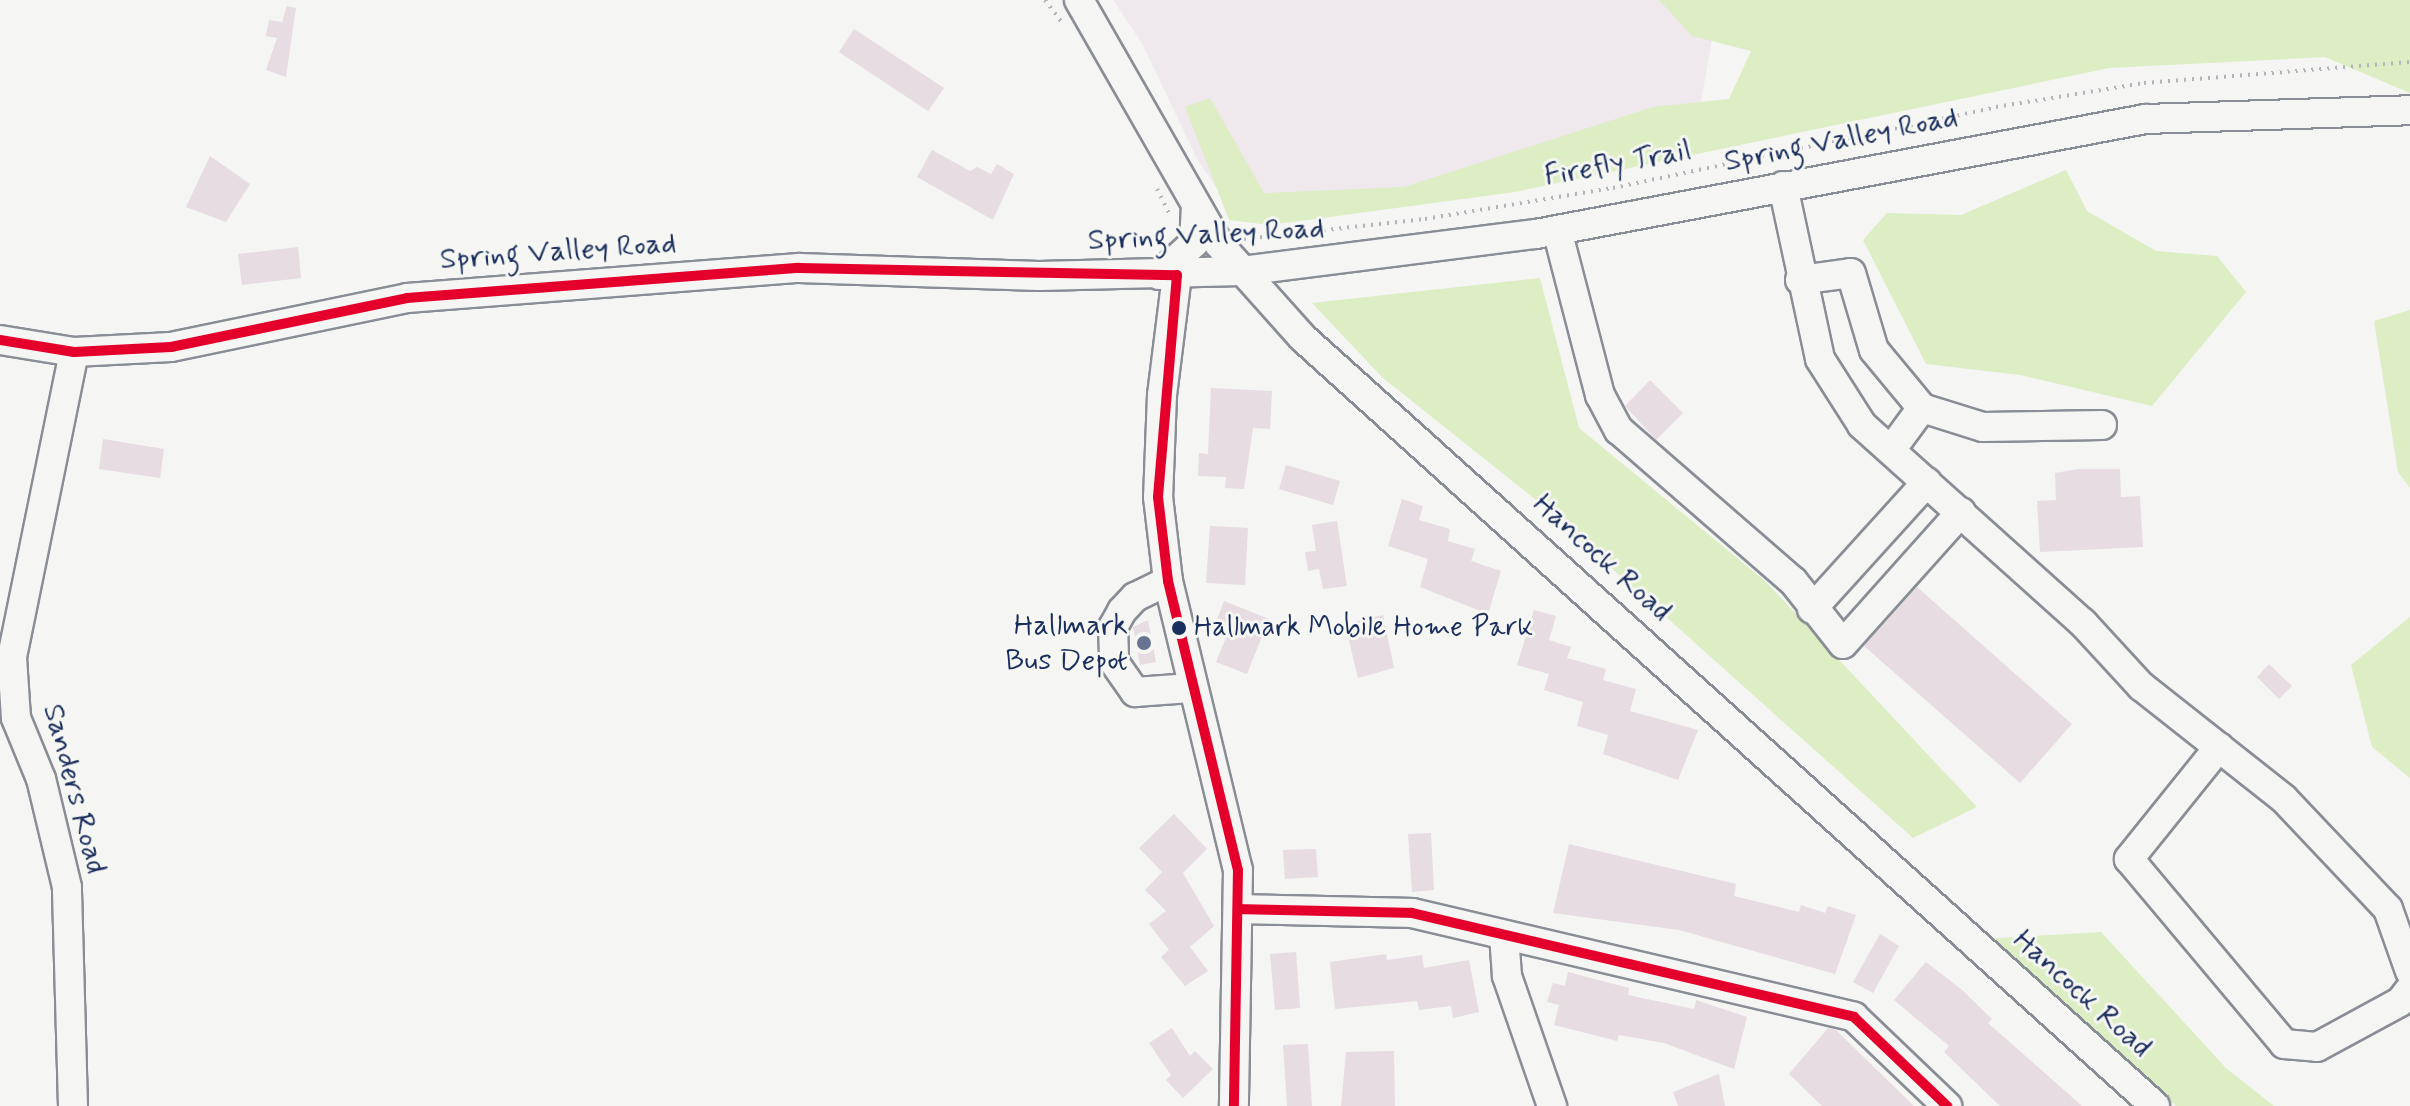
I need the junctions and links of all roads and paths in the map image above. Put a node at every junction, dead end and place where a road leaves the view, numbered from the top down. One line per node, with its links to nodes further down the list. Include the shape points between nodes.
1 (1079, 0): 5 (street, Hancock Road)
2 (2410, 62): 7 (path, Firefly Trail, via 2144,83 1996,107 1613,188 1425,219 1350,223)
3 (2410, 110): 4 (street, Spring Valley Road, via 2145,119)
4 (1783, 186): 6 (street, Spring Valley Road); 10 (street)
5 (1196, 205): 8 (street, Hancock Road); 9 (street, via 1194,243)
6 (1557, 230): 8 (street, Spring Valley Road); 19 (street, via 1600,395 1619,430 1793,581)
7 (1230, 242)
8 (1242, 271): 9 (street, Spring Valley Road); 32 (street, Hancock Road, via 1362,393)
9 (1168, 275): 12 (street, Spring Valley Road, via 799,268 407,298 254,333); 18 (street, via 1158,497)
10 (1800, 280): 13 (street, via 1851,273 1874,350); 15 (street, via 1820,359 1862,425)
11 (0, 340): 12 (street, Spring Valley Road)
12 (74, 352): 28 (street, Sanders Road, via 12,657 16,718 41,779 67,887)
13 (1922, 408): 14 (street, via 1983,427); 15 (street)
14 (2102, 425)
15 (1891, 450): 16 (street)
16 (1927, 482): 17 (street); 19 (street)
17 (1961, 512): 19 (street, via 1843,644); 23 (street, via 2083,623 2141,686)
18 (1168, 581): 22 (street); 22 (street, via 1135,597 1122,611 1113,627 1114,662 1135,692)
19 (1812, 609)
20 (1164, 642): 21 (path)
21 (1122, 649)
22 (1191, 688): 24 (street, via 1238,870)
23 (2219, 747): 26 (street, via 2284,799 2388,909); 27 (street, via 2129,859 2284,1044 2317,1047 2400,1002)
24 (1240, 909): 25 (street, via 1412,913); 29 (street)
25 (1504, 935): 30 (street, via 1507,976); 31 (street, via 1854,1017)
26 (2410, 971)
27 (2410, 989)
28 (73, 1106)
29 (1234, 1106)
30 (1552, 1106)
31 (1947, 1106)
32 (2155, 1106)

